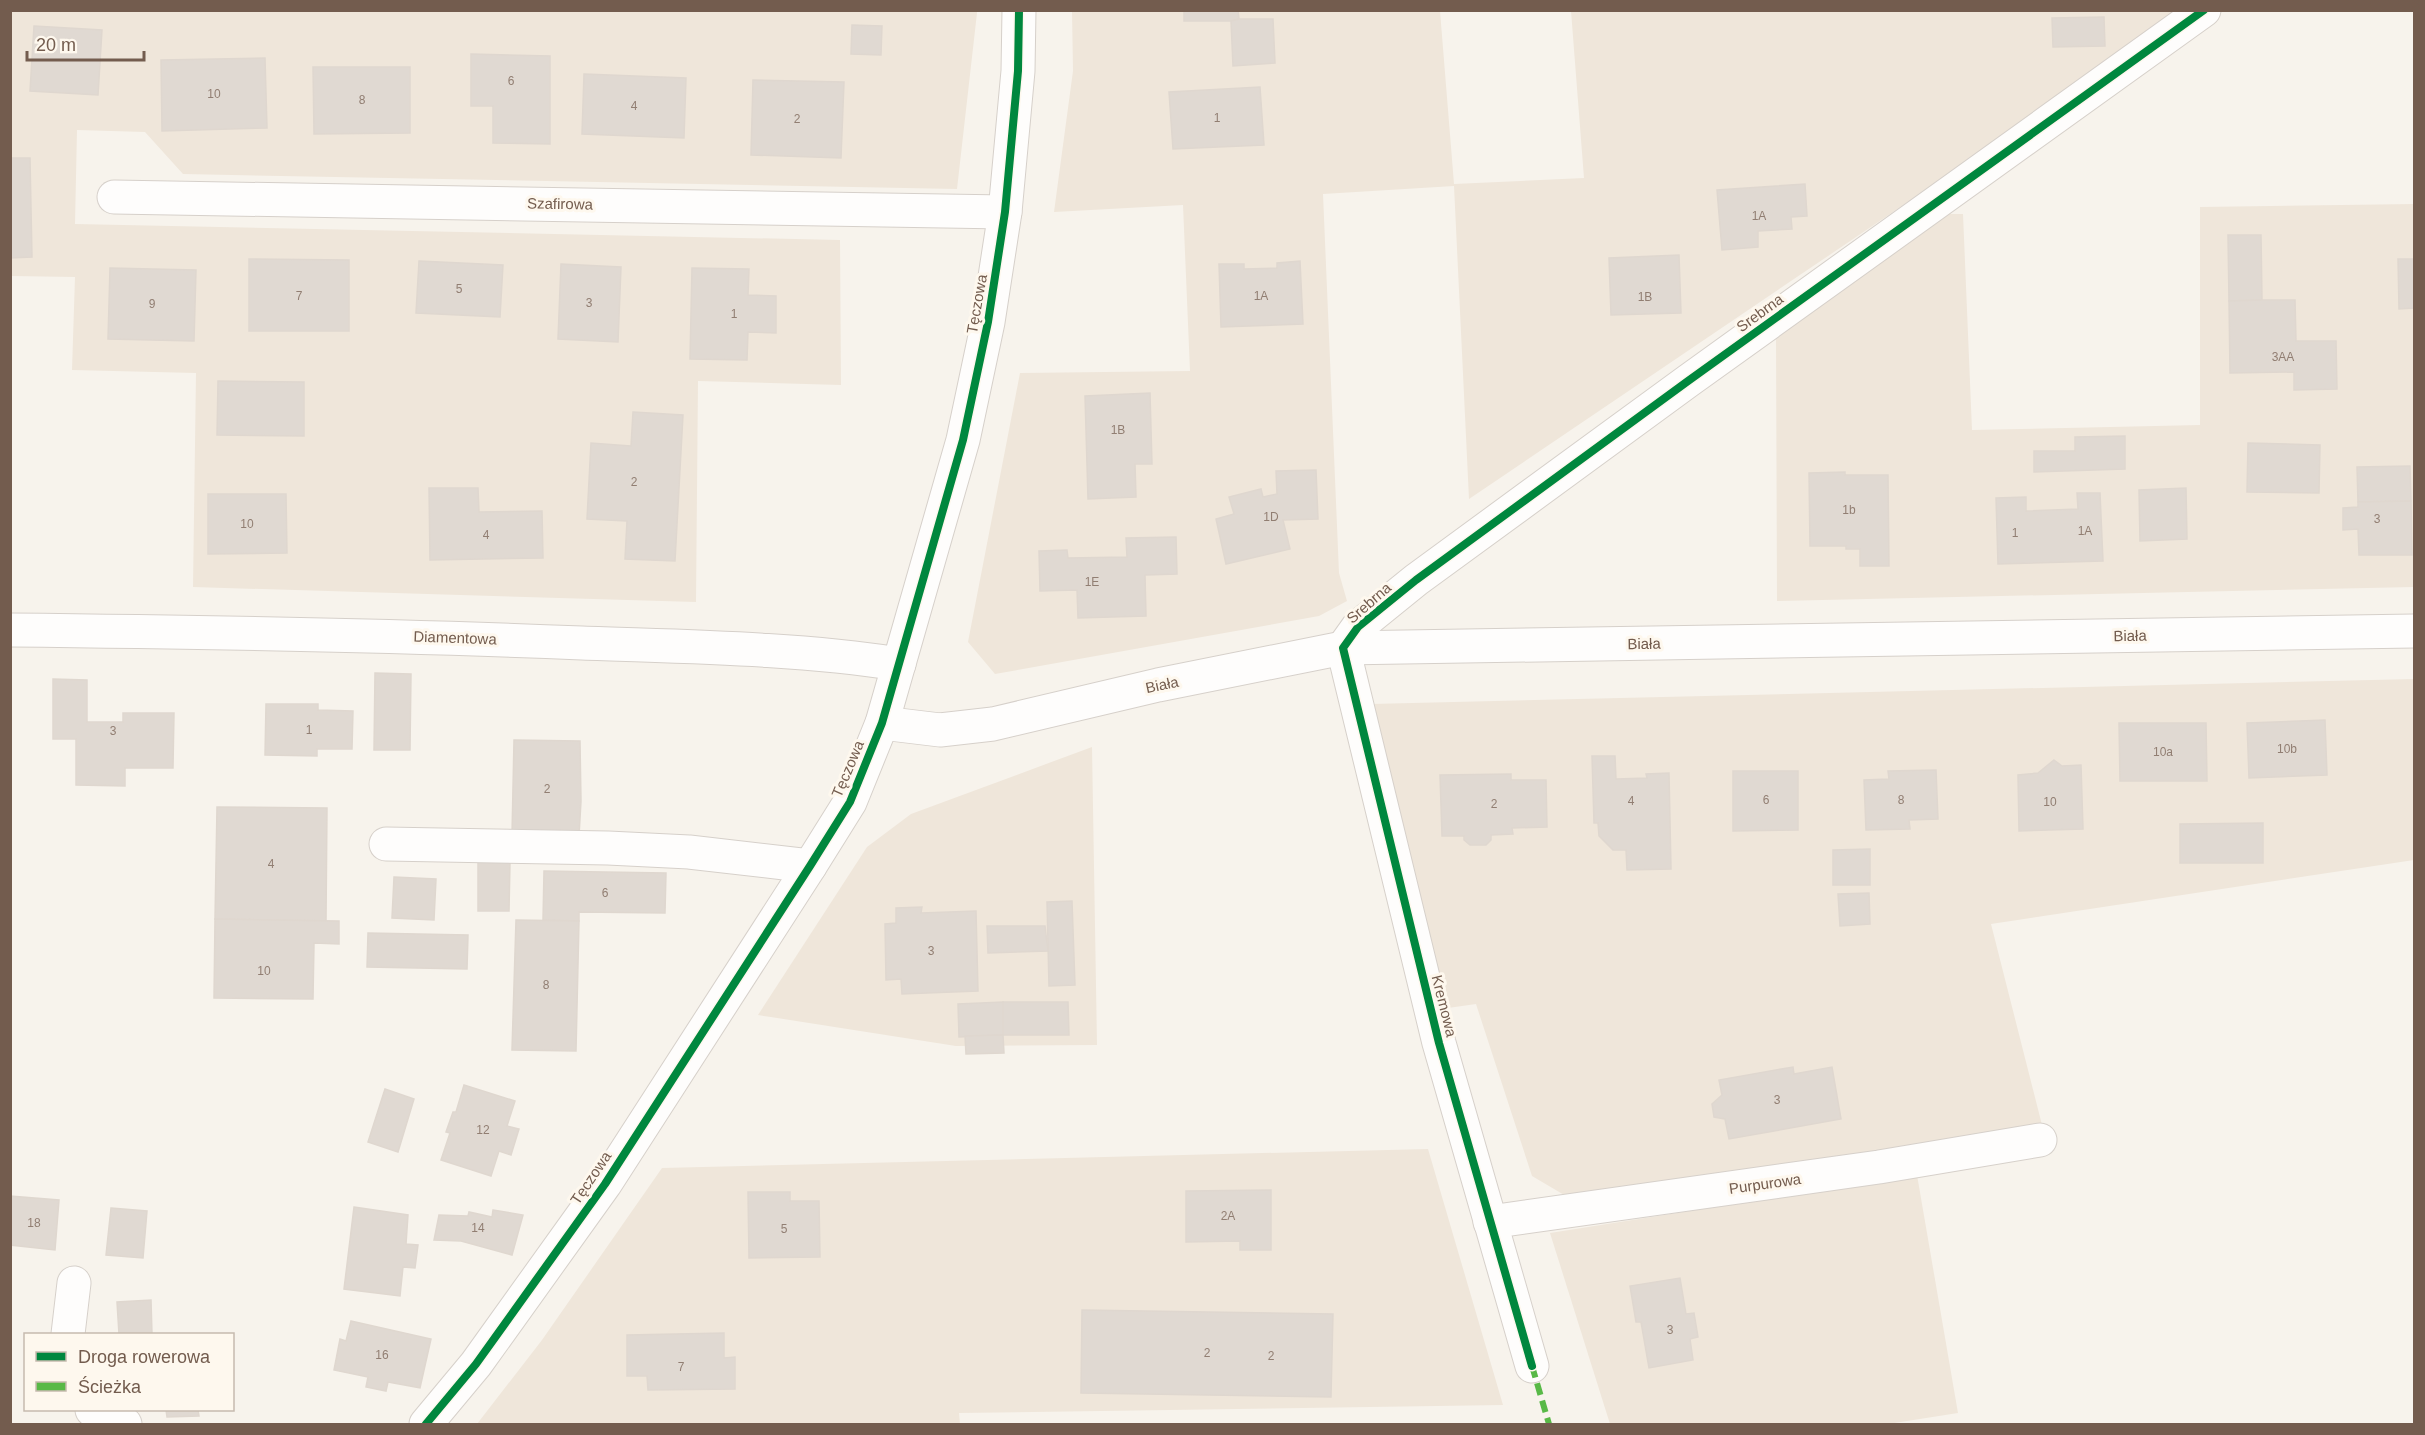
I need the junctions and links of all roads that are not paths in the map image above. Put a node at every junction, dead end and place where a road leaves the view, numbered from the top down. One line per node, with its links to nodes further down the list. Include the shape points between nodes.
1 (1019, 10): 4 (street, Tęczowa, via 1018,71)
2 (2204, 10): 7 (street, Srebrna, via 1416,580 1358,627)
3 (114, 197): 4 (street, Szafirowa)
4 (1005, 212): 8 (street, Tęczowa, via 988,322 963,440)
5 (10, 630): 8 (street, Diamentowa, via 396,635 771,650)
6 (2415, 632): 7 (street, Biała)
7 (1343, 648): 9 (street, Biała, via 993,724 940,730); 13 (street, Kremowa, via 1439,1043)
8 (899, 664): 9 (street, Tęczowa)
9 (882, 723): 11 (street, Tęczowa, via 850,802)
10 (386, 844): 11 (street, via 689,852)
11 (810, 866): 19 (street, Tęczowa, via 605,1184 476,1364)
12 (2040, 1140): 13 (street, Purpurowa, via 1868,1169)
13 (1490, 1222): 16 (street, Kremowa)
14 (74, 1283): 15 (street)
15 (68, 1333)
16 (1532, 1366)
17 (94, 1411): 18 (street)
18 (125, 1425)
19 (426, 1425)

